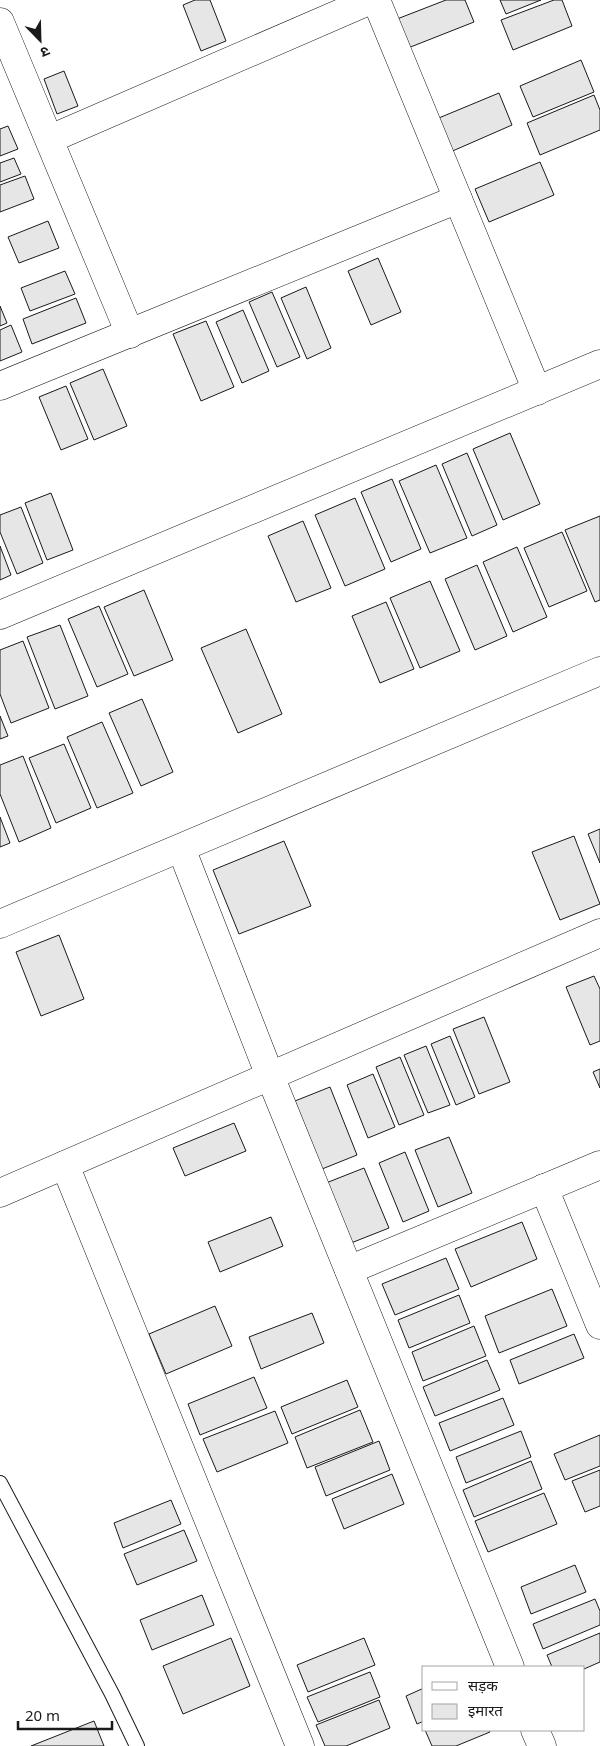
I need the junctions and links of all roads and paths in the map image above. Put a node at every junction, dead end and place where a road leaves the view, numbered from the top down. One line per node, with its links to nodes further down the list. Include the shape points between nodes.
1 (371, 0): 4 (street)
2 (376, 0): 5 (street)
3 (0, 22): 4 (street)
4 (50, 139): 6 (street)
5 (458, 199): 6 (street); 9 (street)
6 (130, 334): 8 (street)
7 (600, 364): 9 (street)
8 (0, 386)
9 (537, 391): 10 (street)
10 (0, 615)
11 (600, 671): 12 (street)
12 (181, 848): 13 (street); 15 (street)
13 (0, 924)
14 (600, 932): 15 (street)
15 (270, 1076): 16 (street); 20 (street)
16 (65, 1165): 19 (street); 26 (street)
17 (600, 1165): 18 (street)
18 (544, 1188): 20 (street); 21 (street)
19 (0, 1193)
20 (349, 1270): 23 (street)
21 (600, 1325)
22 (0, 1483): 25 (lane)
23 (510, 1666)
24 (535, 1731): 27 (street)
25 (137, 1746)
26 (300, 1746)
27 (542, 1746)

